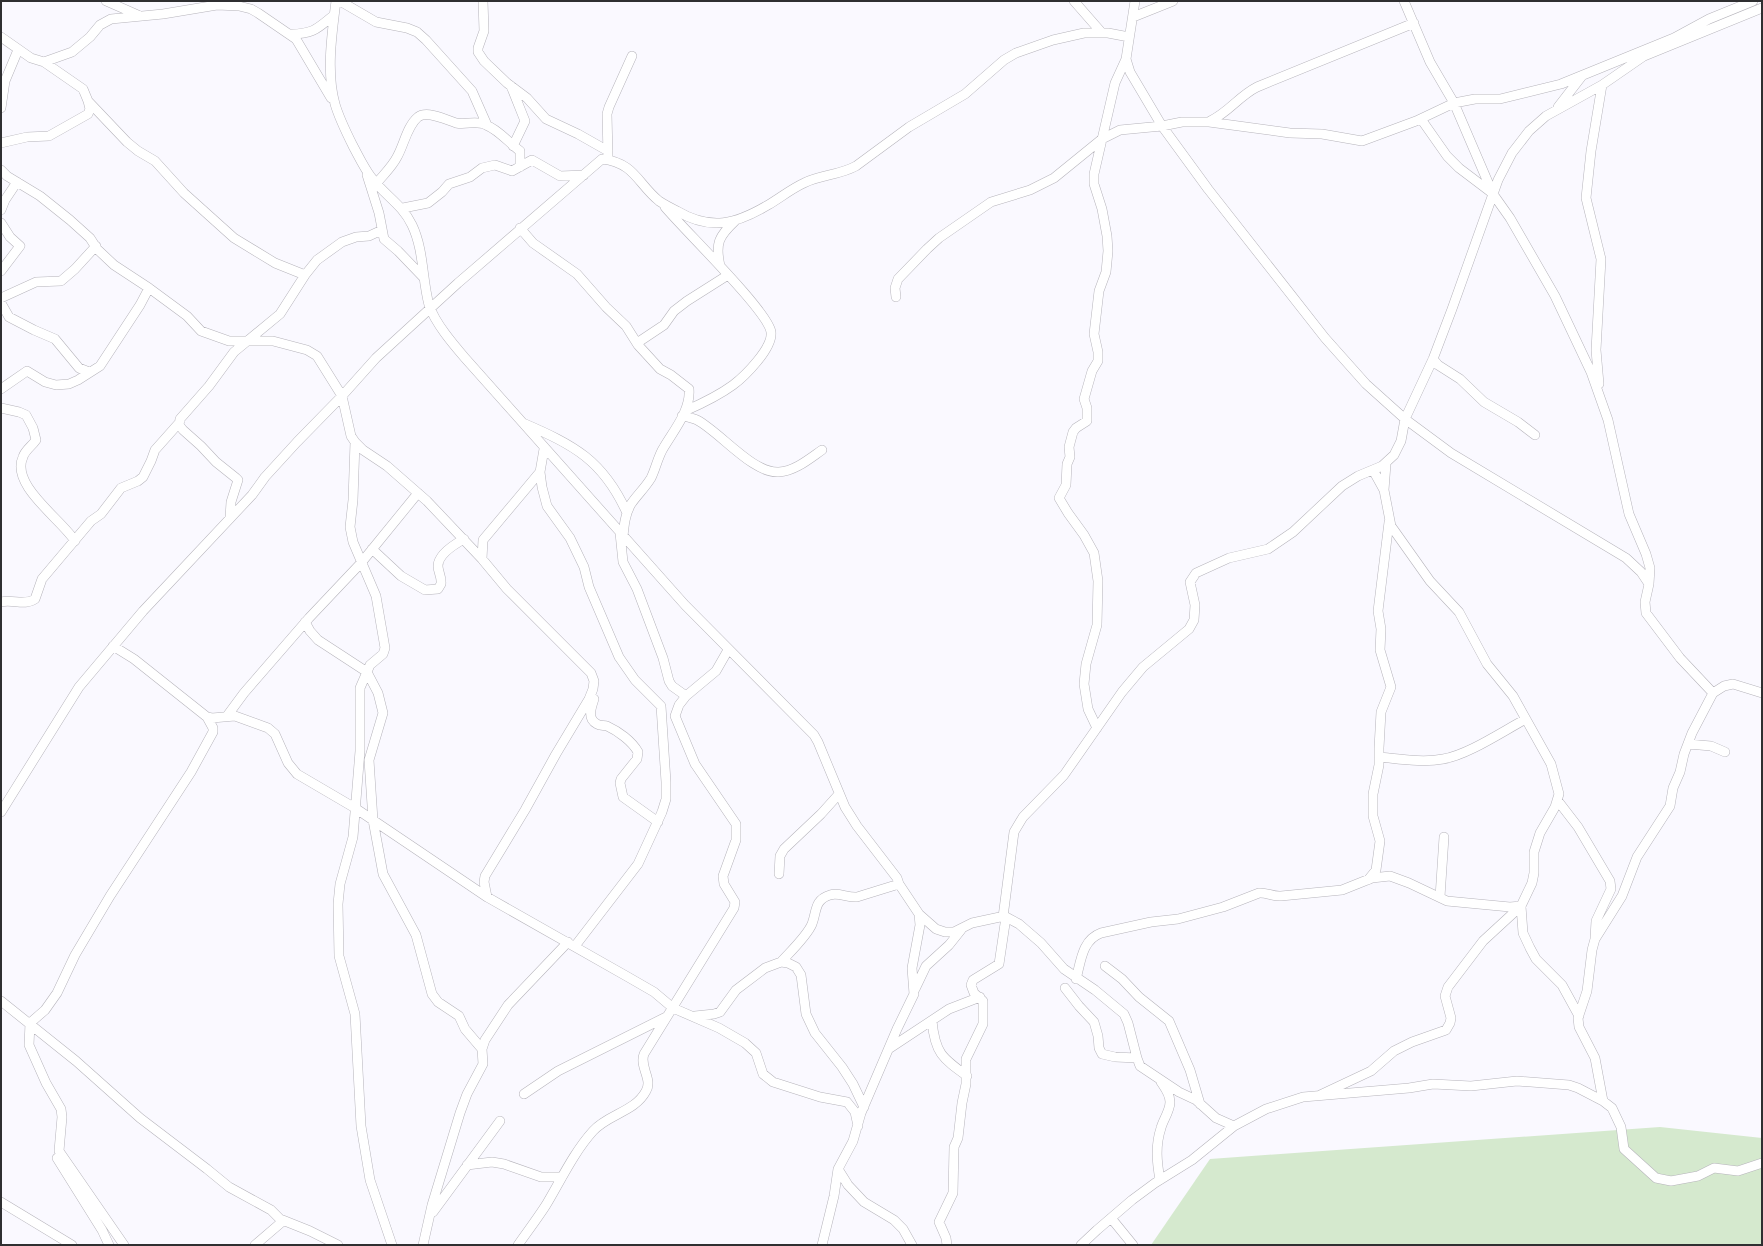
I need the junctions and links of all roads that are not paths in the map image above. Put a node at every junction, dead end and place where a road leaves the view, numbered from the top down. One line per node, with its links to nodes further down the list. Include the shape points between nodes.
1 (336, 1): 12 (street)
2 (340, 1): 34 (street, via 376,22 407,28 426,40 472,91)
3 (483, 1): 26 (street, via 484,31 478,52)
4 (1074, 1): 16 (street)
5 (1135, 1): 14 (street)
6 (1173, 1): 14 (street)
7 (1404, 1): 15 (street)
8 (1753, 1): 24 (street, via 1709,19 1674,38)
9 (111, 2): 13 (street)
10 (195, 4): 13 (street, via 163,14); 17 (street, via 231,4 251,9)
11 (1762, 8): 25 (street, via 1644,56)
12 (334, 15): 17 (street, via 316,30 304,34); 29 (street, via 331,64)
13 (139, 16): 23 (street, via 106,20 72,52)
14 (1133, 17): 19 (street)
15 (1414, 23): 28 (street, via 1430,62); 33 (street, via 1257,87 1240,97 1221,116)
16 (1102, 33): 19 (street); 50 (street, via 1084,33 1053,40 1016,53 1004,60 966,94 909,127 856,166 803,183 745,218)
17 (290, 34): 29 (street, via 300,44)
18 (1, 37): 20 (street)
19 (1129, 37): 22 (street)
20 (18, 50): 23 (street); 30 (street, via 5,81)
21 (632, 56): 39 (street, via 607,114)
22 (1126, 59): 35 (street, via 1130,72); 36 (street, via 1115,83)
23 (44, 62): 27 (street, via 83,89)
24 (1582, 76): 28 (street, via 1561,84 1506,97); 31 (street)
25 (1602, 85): 31 (street); 71 (street, via 1586,198 1601,259 1596,350)
26 (511, 86): 38 (street, via 525,121); 39 (street, via 527,98 546,119 578,134)
27 (88, 101): 37 (street, via 88,114 52,135); 57 (street, via 127,142 155,161 184,193 234,238 275,263)
28 (1454, 103): 32 (street); 46 (street)
29 (335, 104): 41 (street)
30 (1, 108)
31 (1556, 110): 46 (street, via 1538,122 1512,153)
32 (1421, 118): 33 (street, via 1362,141 1322,134 1290,133); 46 (street, via 1447,156)
33 (1209, 122): 35 (street, via 1182,122)
34 (487, 125): 38 (street); 45 (street, via 421,116 412,123 396,158)
35 (1162, 126): 36 (street, via 1122,130); 74 (street, via 1227,214 1325,338 1352,370)
36 (1102, 139): 61 (street, via 1054,178 1030,190 991,202 939,238 898,279); 108 (street, via 1094,182 1102,209 1108,251 1106,272 1099,291 1094,334 1098,359 1084,397 1087,421 1073,432 1069,447 1066,485 1059,498 1094,553 1098,581 1096,625 1086,664 1084,684 1088,709)
37 (1, 143)
38 (513, 146): 40 (street, via 520,151)
39 (608, 155): 43 (street); 47 (street, via 630,169)
40 (520, 167): 43 (street, via 532,160 560,176); 48 (street, via 512,171 496,165 482,168 470,177 449,184 428,203)
41 (365, 169): 45 (street); 53 (street)
42 (1, 170): 44 (street)
43 (584, 175): 52 (street)
44 (17, 182): 49 (street); 54 (street, via 40,196 70,220)
45 (376, 184): 48 (street)
46 (1493, 194): 67 (street); 71 (street, via 1510,218 1555,296 1578,343)
47 (660, 202): 50 (street, via 698,221 720,224); 55 (street)
48 (403, 208): 59 (street, via 413,227)
49 (1, 210)
50 (735, 220): 55 (street, via 720,237)
51 (1, 223): 56 (street, via 20,246)
52 (520, 228): 64 (street); 66 (street, via 533,243 576,274 626,326)
53 (382, 230): 57 (street, via 369,236 342,242 317,260); 59 (street, via 385,240)
54 (96, 246): 60 (street, via 114,265); 62 (street, via 61,281 36,282)
55 (720, 267): 58 (street)
56 (1, 271)
57 (304, 275): 65 (street, via 280,314)
58 (728, 275): 66 (street, via 687,301 674,311 664,325); 73 (street, via 769,325 772,334 762,356 734,384)
59 (423, 277): 64 (street)
60 (149, 288): 65 (street, via 187,316 201,331 229,341); 68 (street, via 104,361)
61 (896, 297)
62 (1, 298)
63 (1, 303): 68 (street, via 9,317 55,339 79,368)
64 (430, 307): 70 (street, via 376,358); 75 (street, via 464,358)
65 (250, 340): 70 (street, via 273,341 318,356); 76 (street, via 234,352 209,386 183,414)
66 (637, 343): 73 (street, via 660,369 689,388 690,394)
67 (1433, 359): 74 (street); 77 (street, via 1460,379 1484,402)
68 (89, 372): 69 (street, via 69,384 56,385 45,382 27,371)
69 (1, 389)
70 (342, 396): 78 (street, via 351,436); 87 (street, via 297,442)
71 (1600, 398): 95 (street, via 1608,420 1629,514 1650,568)
72 (1, 408): 91 (street, via 20,412 28,419 36,440 21,461 23,482)
73 (684, 413): 80 (street, via 768,471 786,471 804,463); 86 (street, via 662,449 651,477)
74 (1406, 419): 81 (street, via 1399,447); 95 (street, via 1451,453 1626,558 1638,568)
75 (519, 421): 79 (street); 86 (street, via 578,450 592,462 620,498)
76 (179, 423): 87 (street, via 216,462 236,478 237,485 231,502); 91 (street, via 155,450 143,476 121,488)
77 (1535, 435)
78 (355, 442): 85 (street); 94 (street, via 350,527)
79 (544, 449): 83 (street); 89 (street)
80 (822, 450)
81 (1386, 464): 82 (street); 84 (street)
82 (1374, 470): 84 (street); 108 (street, via 1342,486 1293,532 1268,549 1229,558 1196,574 1190,582 1195,606 1194,620 1189,629 1143,667)
83 (540, 472): 93 (street, via 483,540); 117 (street, via 547,506 563,526 584,567 612,644 626,669 661,706 666,799)
84 (1384, 490): 88 (street)
85 (418, 493): 90 (street); 92 (street)
86 (627, 513): 89 (street)
87 (230, 518): 98 (street)
88 (1389, 522): 107 (street, via 1430,582 1459,612 1487,664 1510,691); 111 (street, via 1378,611 1381,629 1380,650 1391,686 1381,712)
89 (622, 535): 99 (street); 104 (street, via 623,562 637,589 669,681)
90 (464, 540): 92 (street, via 442,556 438,565 442,582 438,589 429,591 400,576); 93 (street)
91 (75, 541): 96 (street, via 42,579 34,600)
92 (372, 549): 94 (street)
93 (482, 559): 100 (street, via 507,589)
94 (361, 563): 97 (street); 101 (street, via 376,596 385,648)
95 (1650, 584): 102 (street, via 1645,602 1646,613 1680,658)
96 (1, 602)
97 (306, 622): 101 (street, via 318,640); 105 (street)
98 (113, 646): 106 (street, via 134,659); 115 (street, via 79,687)
99 (728, 650): 104 (street, via 716,671); 112 (street, via 814,735)
100 (588, 670): 117 (street, via 599,683 590,711 592,720 630,741 638,752 637,759 621,779 623,797); 122 (street, via 594,681 589,699 485,876)
101 (367, 672): 114 (street, via 359,696 360,751); 116 (street, via 378,693 382,708 380,725 369,760)
102 (1713, 693): 103 (street, via 1733,684); 109 (street, via 1698,718)
103 (1762, 693)
104 (686, 696): 137 (street, via 679,704 675,716 695,764 736,824 736,840 722,876 735,902 732,914)
105 (227, 716): 106 (street); 114 (street, via 240,717 272,730 288,764 297,774)
106 (207, 717): 142 (street, via 213,732 191,772 110,896 75,955 57,993 45,1010)
107 (1526, 719): 111 (street, via 1448,758 1422,760); 113 (street, via 1551,764 1559,790)
108 (1097, 728): 126 (street, via 1064,775 1023,816 1014,832)
109 (1688, 744): 110 (street, via 1711,746); 128 (street, via 1673,788 1670,806 1637,857 1622,896)
110 (1725, 752)
111 (1379, 757): 120 (street, via 1373,794 1373,816 1380,840 1376,870)
112 (839, 794): 119 (street, via 784,849 780,856); 121 (street, via 857,826)
113 (1558, 801): 124 (street, via 1540,832 1534,852 1532,883); 128 (street, via 1578,827 1610,881 1608,898 1596,921)
114 (355, 808): 116 (street); 173 (street, via 353,837 340,884 339,956 355,1014 360,1126 370,1180)
115 (1, 812)
116 (372, 820): 122 (street); 144 (street, via 383,874 416,935 432,994 438,1002 459,1016 465,1029)
117 (658, 822): 129 (street, via 638,864)
118 (1444, 837): 123 (street)
119 (779, 874)
120 (1368, 880): 123 (street, via 1390,876); 132 (street, via 1342,890 1281,896 1259,893 1223,907 1178,919 1140,924 1094,935 1086,943)
121 (899, 884): 125 (street); 130 (street, via 857,897 835,894 822,898 816,907 812,926)
122 (487, 897): 129 (street)
123 (1440, 897): 124 (street, via 1455,902)
124 (1521, 906): 139 (street, via 1523,933 1530,948 1536,959 1562,985); 149 (street, via 1483,941 1448,987 1445,996 1451,1018 1446,1030 1394,1051 1371,1071)
125 (919, 914): 127 (street, via 936,930 954,932); 134 (street, via 920,925 912,968)
126 (1004, 917): 127 (street, via 972,923); 132 (street, via 1019,924); 135 (street, via 999,964 970,986)
127 (962, 928): 134 (street, via 949,945 926,966)
128 (1595, 940): 139 (street, via 1587,991)
129 (571, 944): 137 (street, via 654,992); 144 (street, via 508,1005 488,1033)
130 (781, 962): 138 (street, via 765,968 736,990 718,1013); 152 (street, via 788,963 800,971 806,1014 815,1033 853,1084)
131 (1105, 966): 151 (street, via 1169,1022 1190,1070)
132 (1076, 979): 145 (street, via 1095,990 1126,1018)
133 (1065, 988): 145 (street, via 1094,1022 1102,1054)
134 (915, 990): 143 (street)
135 (980, 998): 141 (street, via 948,1009); 146 (street, via 983,1023 966,1059)
136 (1, 1001): 142 (street)
137 (673, 1008): 138 (street); 140 (street)
138 (694, 1016): 155 (street, via 751,1046 763,1074 773,1082 820,1097 847,1102 855,1112)
139 (1579, 1016): 150 (street, via 1579,1027 1595,1058)
140 (667, 1017): 148 (street, via 558,1071); 160 (street, via 642,1057 648,1083 646,1091 638,1102 594,1129)
141 (932, 1021): 143 (street); 146 (street, via 939,1052 946,1061)
142 (30, 1023): 154 (street, via 29,1046 61,1109); 165 (street, via 140,1118 216,1178)
143 (890, 1048): 152 (street)
144 (482, 1049): 163 (street, via 483,1064 460,1113)
145 (1136, 1058): 147 (street, via 1140,1066)
146 (967, 1076): 178 (street, via 958,1138 954,1147 953,1193 939,1222 946,1238)
147 (1160, 1080): 151 (street); 161 (street, via 1169,1095 1170,1103 1158,1140 1156,1158)
148 (524, 1094)
149 (1320, 1095): 150 (street, via 1433,1084 1470,1086 1517,1081 1574,1086); 156 (street, via 1303,1097 1266,1108)
150 (1603, 1101): 157 (street, via 1616,1114 1624,1149 1660,1179 1670,1181 1698,1176 1714,1168 1738,1171)
151 (1200, 1104): 156 (street, via 1216,1118)
152 (864, 1107): 155 (street)
153 (500, 1121): 158 (street)
154 (61, 1124): 166 (street, via 60,1151); 168 (street, via 54,1148 56,1156)
155 (858, 1126): 159 (street)
156 (1234, 1126): 161 (street, via 1192,1160)
157 (1762, 1163)
158 (467, 1165): 160 (street, via 492,1162 541,1177); 163 (street)
159 (838, 1169): 176 (street); 177 (street, via 848,1185 864,1202 894,1220 903,1229)
160 (562, 1177): 175 (street)
161 (1160, 1180): 164 (street)
162 (1, 1202): 167 (street)
163 (430, 1217): 174 (street)
164 (1111, 1218): 179 (street); 180 (street)
165 (283, 1220): 171 (street); 172 (street)
166 (109, 1222): 169 (street); 170 (street)
167 (72, 1245)
168 (109, 1245)
169 (121, 1245)
170 (124, 1245)
171 (255, 1245)
172 (338, 1245)
173 (392, 1245)
174 (423, 1245)
175 (518, 1245)
176 (822, 1245)
177 (912, 1245)
178 (946, 1245)
179 (1081, 1245)
180 (1133, 1245)

